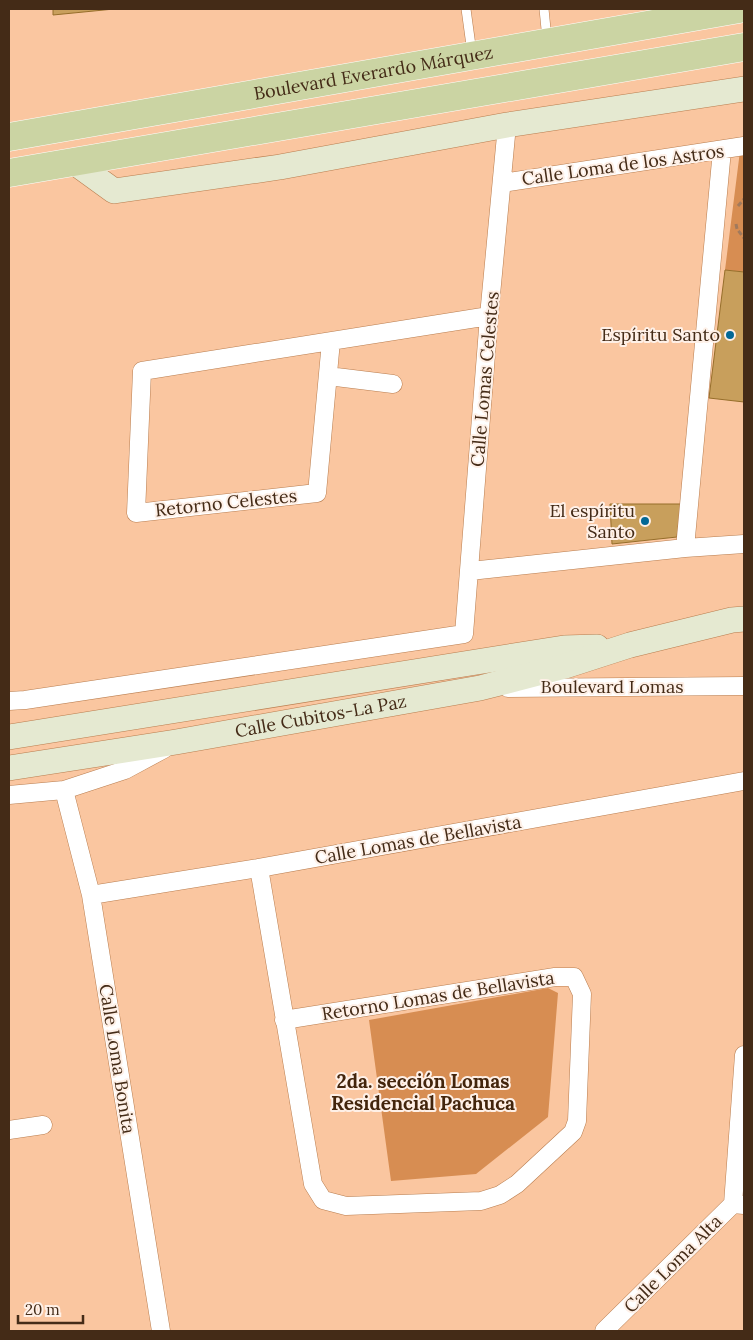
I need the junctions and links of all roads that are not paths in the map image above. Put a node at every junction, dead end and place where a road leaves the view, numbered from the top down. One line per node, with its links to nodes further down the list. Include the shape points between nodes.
1 (466, 9): 7 (lane)
2 (544, 9): 5 (lane)
3 (739, 9): 4 (main road, Boulevard Everardo Márquez)
4 (665, 15): 5 (main road, Boulevard Everardo Márquez)
5 (548, 42): 7 (main road, Boulevard Everardo Márquez)
6 (744, 47): 13 (main road)
7 (472, 55): 10 (main road, Boulevard Everardo Márquez)
8 (744, 89): 9 (main road)
9 (508, 125): 13 (main road, via 280,167 114,191); 15 (street, Calle Lomas Celestes)
10 (9, 137)
11 (744, 146): 12 (street, Calle Loma de los Astros)
12 (722, 150): 15 (street, Calle Loma de los Astros); 21 (street)
13 (74, 162): 14 (main road)
14 (9, 173)
15 (502, 183): 16 (street, Calle Lomas Celestes)
16 (489, 316): 17 (street, Retorno Celestes); 22 (street, Calle Lomas Celestes)
17 (331, 341): 18 (street, Retorno Celestes); 18 (street, Retorno Celestes, via 142,371 136,513 317,493)
18 (328, 376): 19 (street)
19 (394, 384)
20 (744, 544): 21 (street)
21 (685, 548): 22 (street)
22 (470, 570): 27 (street, Calle Lomas Celestes, via 464,634)
23 (744, 619): 24 (main road, Calle Cubitos-La Paz)
24 (630, 645): 26 (main road, Calle Cubitos-La Paz, via 566,666); 28 (main road, Calle Cubitos-La Paz, via 554,650)
25 (744, 686): 26 (street, Boulevard Lomas)
26 (480, 688): 29 (main road, Calle Cubitos-La Paz)
27 (9, 701)
28 (9, 737)
29 (176, 742): 30 (main road, Calle Cubitos-La Paz); 32 (street, via 125,770)
30 (9, 768)
31 (744, 781): 34 (street, Calle Lomas de Bellavista)
32 (64, 790): 33 (street); 35 (street, Calle Loma Bonita)
33 (9, 795)
34 (259, 868): 35 (street, Calle Lomas de Bellavista); 36 (street, Retorno Lomas de Bellavista)
35 (91, 895): 41 (street, Calle Loma Bonita)
36 (284, 1020): 36 (street, Retorno Lomas de Bellavista, via 313,1184 323,1200 346,1206 481,1201 500,1195 517,1184 573,1132 577,1121 582,994 574,977 555,977)
37 (744, 1055): 40 (street)
38 (43, 1125): 39 (street)
39 (9, 1130)
40 (739, 1204): 42 (street, Calle Loma Alta)
41 (161, 1331)
42 (604, 1331)

